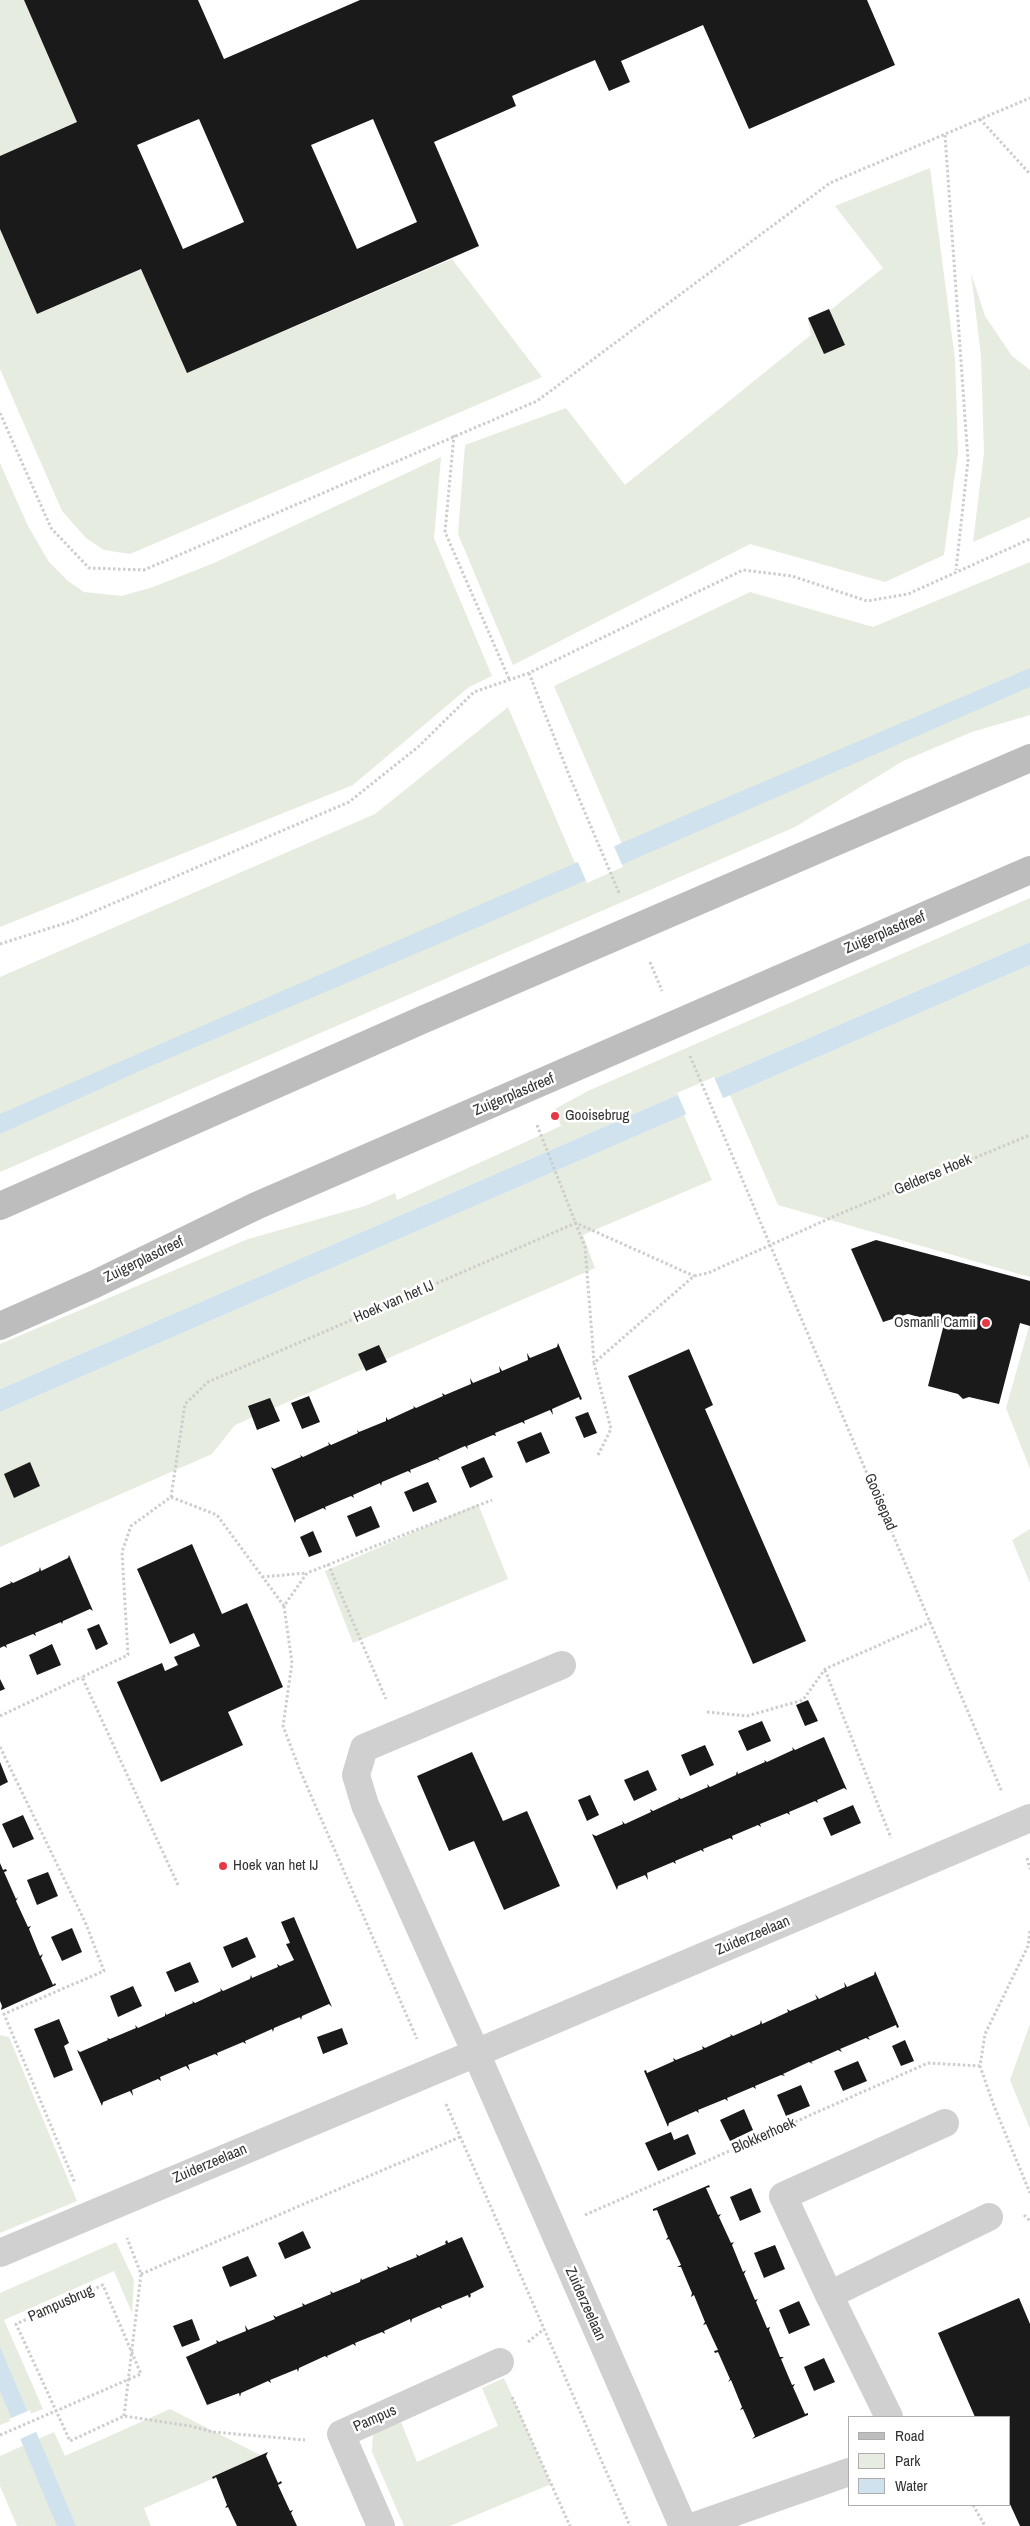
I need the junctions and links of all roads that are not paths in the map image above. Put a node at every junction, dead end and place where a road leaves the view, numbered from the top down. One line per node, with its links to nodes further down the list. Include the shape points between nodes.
1 (1030, 758): 3 (main road, via 448,1008)
2 (1030, 870): 4 (main road, Zuigerplasdreef, via 256,1206)
3 (0, 1206)
4 (0, 1326)
5 (562, 1665): 7 (street, via 364,1748 356,1775 365,1805)
6 (1023, 1822): 7 (street, Zuiderzeelaan)
7 (476, 2053): 10 (street, Zuiderzeelaan); 16 (street, Zuiderzeelaan)
8 (945, 2123): 11 (street, via 783,2196)
9 (989, 2217): 11 (street)
10 (0, 2253)
11 (829, 2295): 13 (street)
12 (500, 2362): 15 (street, Pampus, via 341,2434)
13 (889, 2416)
14 (848, 2472): 17 (street)
15 (381, 2526)
16 (683, 2526)
17 (695, 2526)

